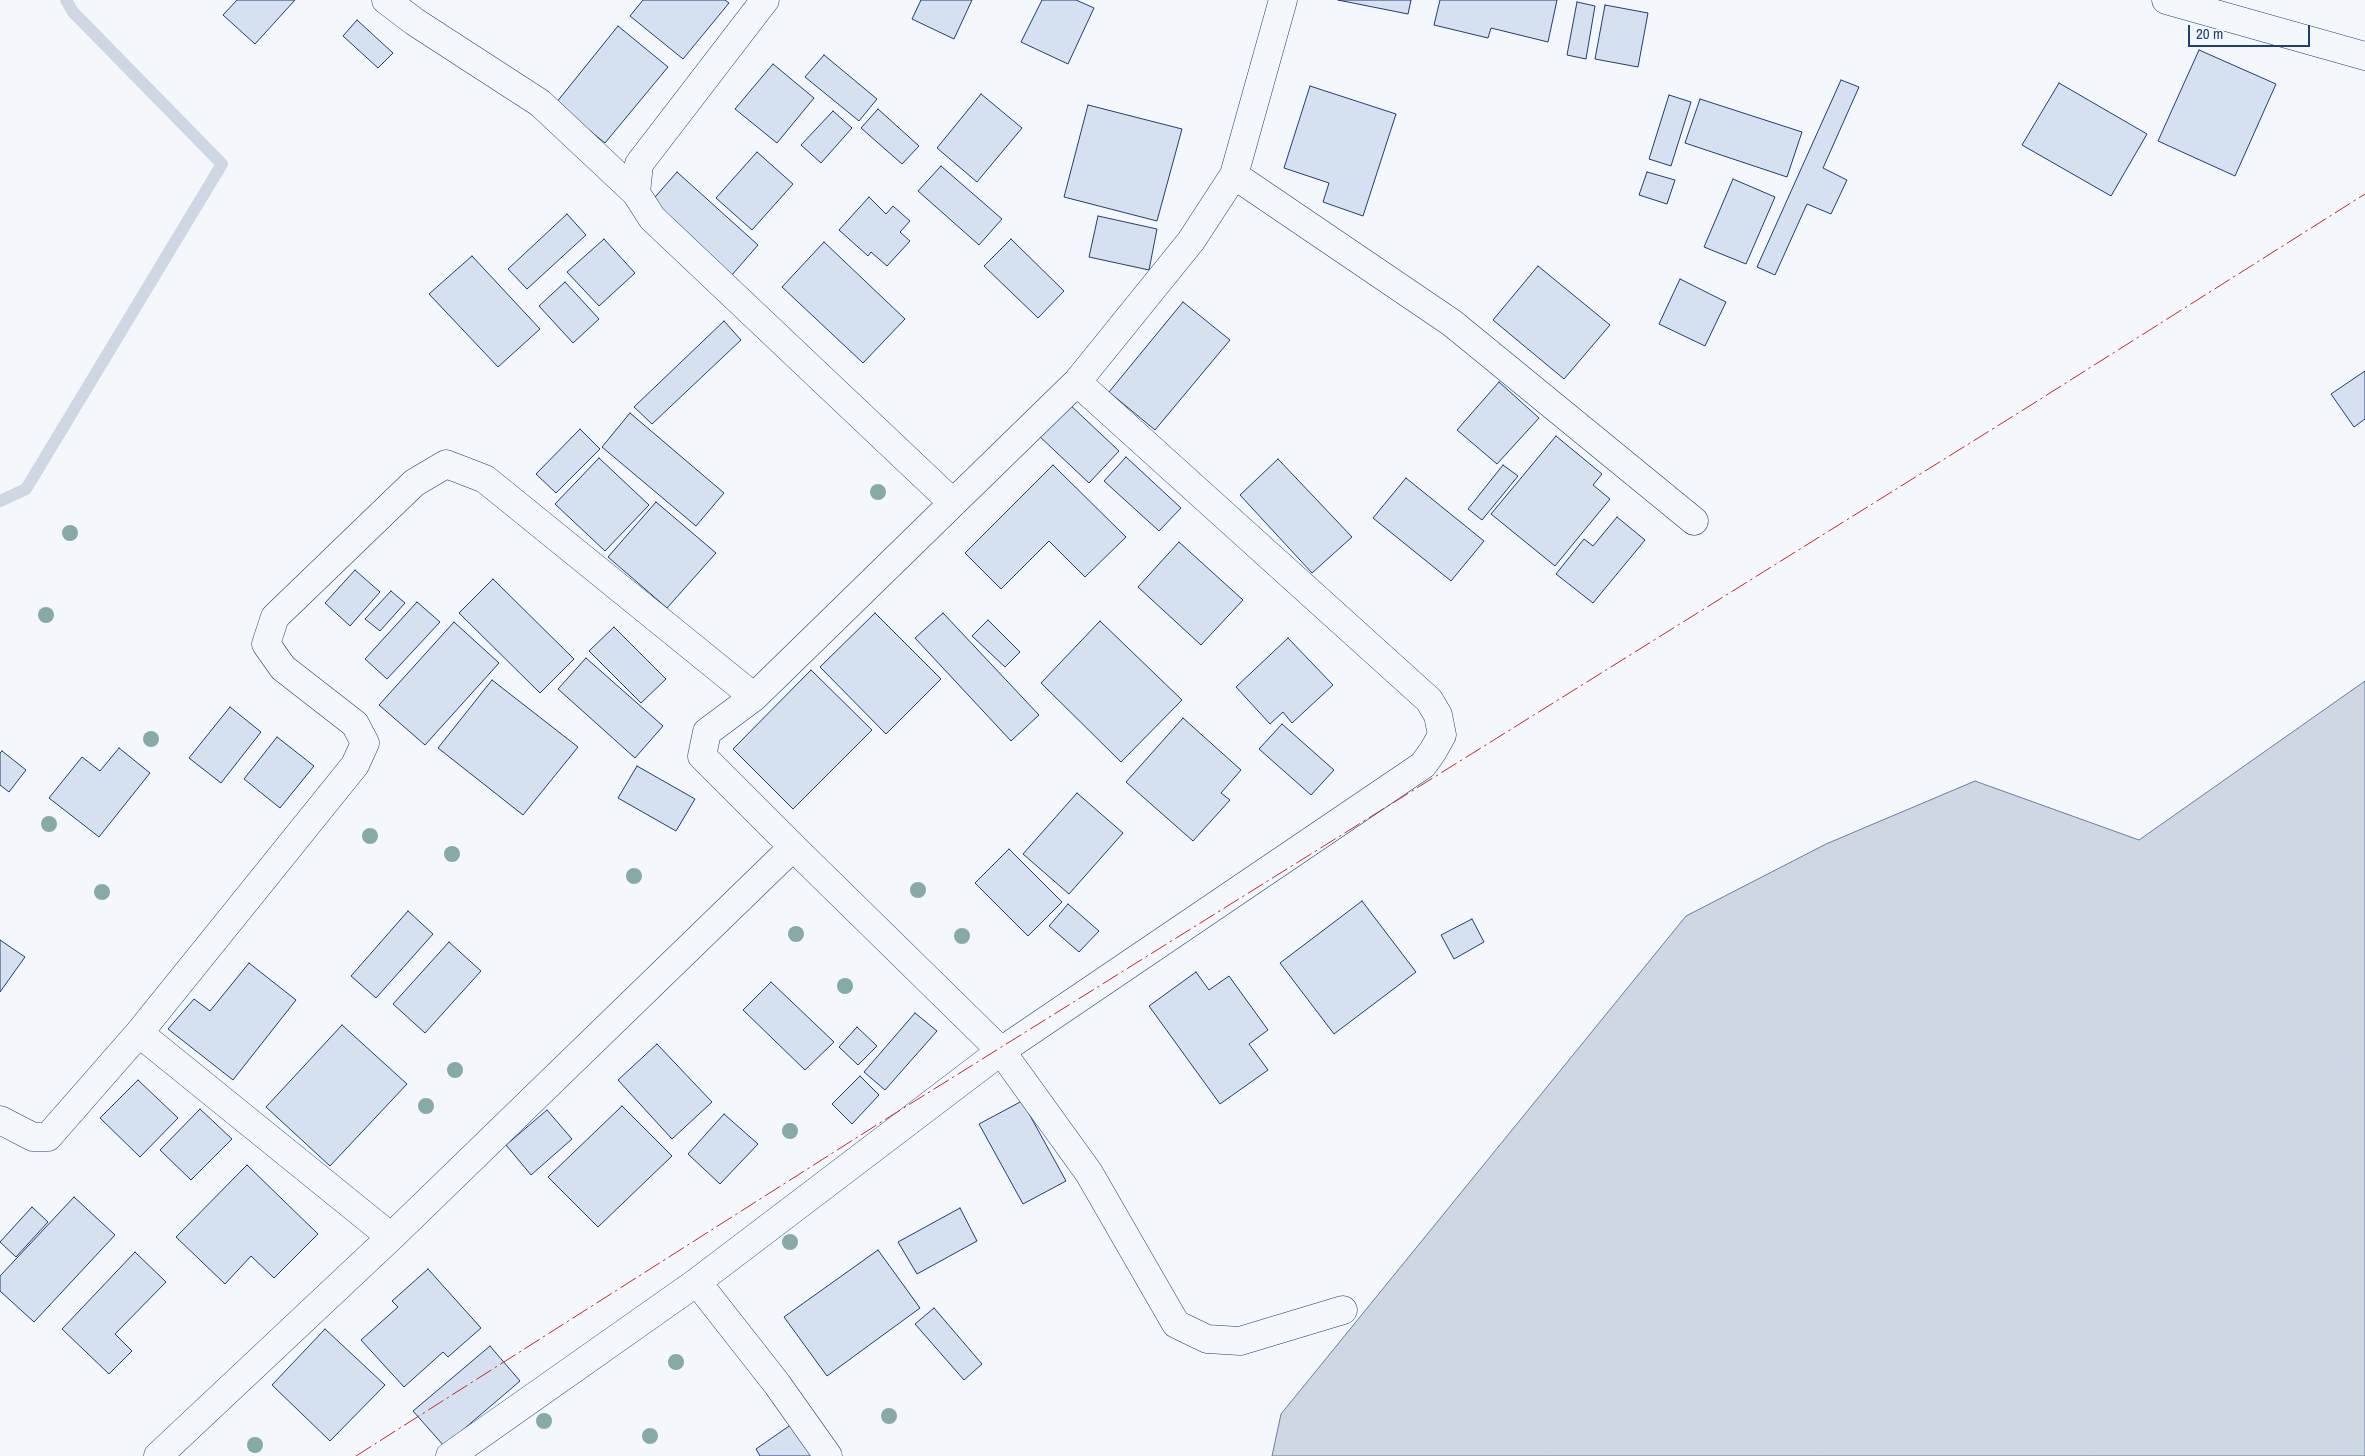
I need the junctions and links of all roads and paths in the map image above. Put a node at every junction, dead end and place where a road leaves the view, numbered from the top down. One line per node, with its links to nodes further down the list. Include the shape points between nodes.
1 (386, 0): 7 (street, via 540,103)
2 (765, 0): 7 (street, via 640,164)
3 (1283, 0): 6 (street)
4 (2166, 0): 5 (street)
5 (2365, 56)
6 (1234, 175): 8 (street, via 1192,241); 10 (street, via 1452,323)
7 (636, 193): 9 (street, via 652,218)
8 (1076, 382): 9 (street); 14 (street, via 1429,700 1438,716 1442,735 1423,765)
9 (953, 503): 11 (street)
10 (1694, 521)
11 (754, 696): 12 (street, via 707,732 702,756); 13 (street, via 485,479 446,464 414,482 275,617 266,644 283,668 355,724 365,743 355,765)
12 (793, 847): 14 (street); 16 (street)
13 (139, 1033): 15 (street, via 48,1137 33,1137); 16 (street)
14 (1001, 1051): 17 (street); 18 (street, via 1089,1173 1176,1324 1207,1339 1240,1341)
15 (0, 1120)
16 (391, 1237): 19 (street)
17 (696, 1282): 20 (street); 21 (street, via 777,1384)
18 (1343, 1310)
19 (158, 1456)
20 (450, 1456)
21 (828, 1456)

